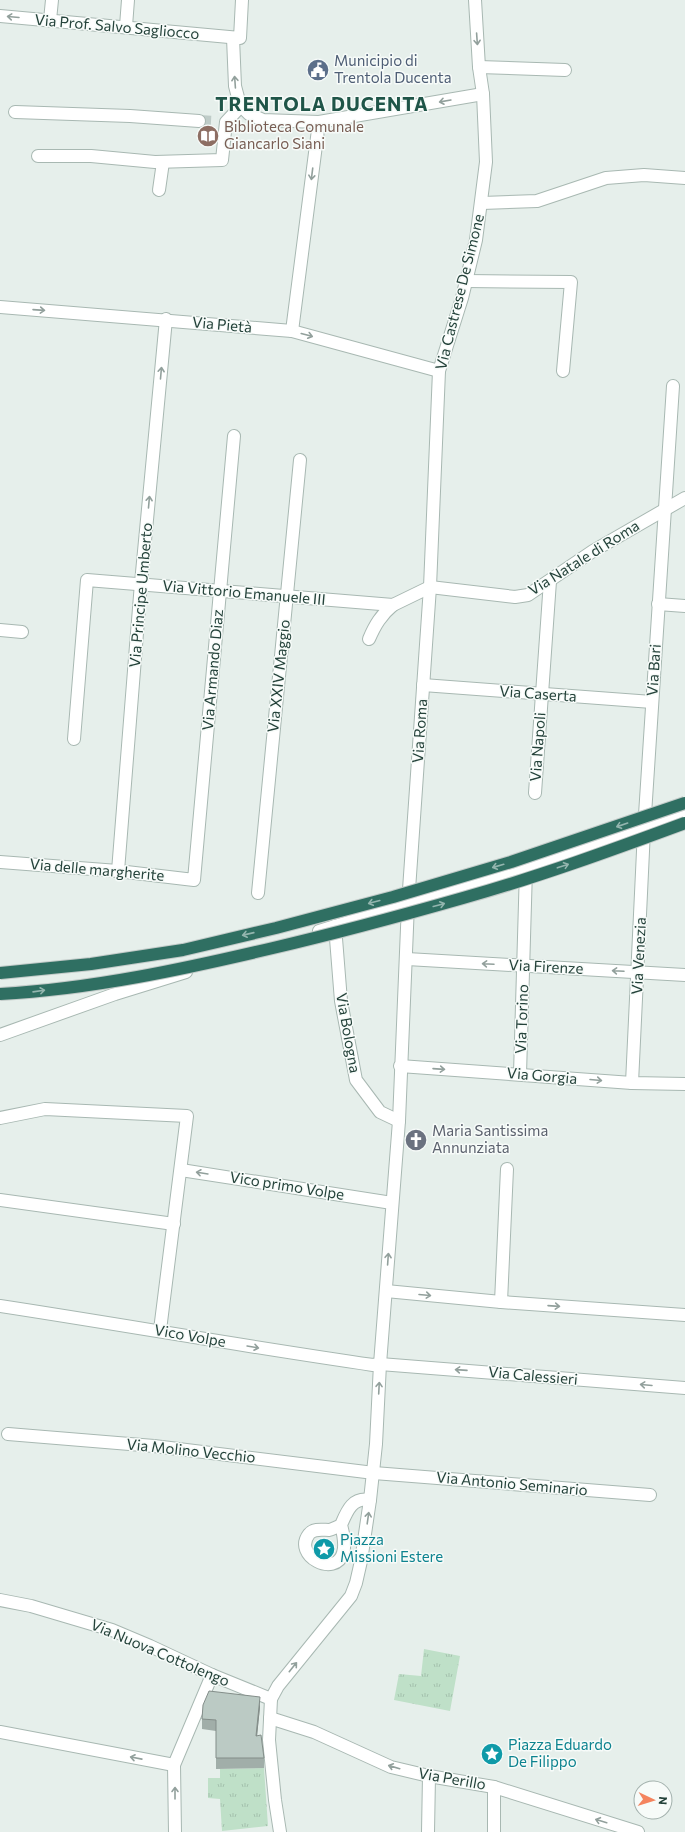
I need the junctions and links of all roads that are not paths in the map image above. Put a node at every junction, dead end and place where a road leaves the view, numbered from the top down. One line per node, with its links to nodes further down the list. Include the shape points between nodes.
1 (52, 0): 6 (street)
2 (128, 0): 7 (street)
3 (242, 0): 8 (street, via 240,38)
4 (475, 0): 9 (street, Via Castrese De Simone, one-way to 9)
5 (0, 16): 6 (street, Via Prof. Salvo Sagliocco, one-way to 5)
6 (50, 20): 7 (street, Via Prof. Salvo Sagliocco)
7 (126, 26): 8 (street, Via Prof. Salvo Sagliocco)
8 (233, 38): 12 (street, one-way to 8, via 235,86)
9 (479, 68): 10 (street); 11 (street, Via Castrese De Simone)
10 (565, 70)
11 (483, 94): 15 (street, one-way to 15); 20 (street, Via Castrese De Simone, via 486,162)
12 (241, 106): 15 (street, via 249,114 263,120); 17 (street, via 221,122 222,160)
13 (15, 112): 14 (street)
14 (199, 121)
15 (319, 122): 24 (street, one-way to 24)
16 (38, 156): 17 (street, via 91,156)
17 (164, 162): 19 (street)
18 (685, 178): 20 (street, via 644,175 606,178 537,201)
19 (159, 190)
20 (482, 202): 21 (street, Via Castrese De Simone)
21 (466, 281): 25 (street, Via Castrese De Simone); 26 (street, via 571,282)
22 (0, 307): 23 (street, Via Pietà, one-way to 23)
23 (166, 320): 24 (street, Via Pietà); 33 (street, Via Principe Umberto, one-way to 23)
24 (292, 331): 25 (street, Via Pietà, one-way to 25)
25 (439, 371): 34 (street, Via Castrese De Simone)
26 (563, 371)
27 (673, 386): 31 (street)
28 (234, 436): 35 (street, Via Armando Diaz)
29 (300, 460): 36 (street, Via XXIV Maggio)
30 (685, 498): 31 (street, Via Natale di Roma)
31 (664, 510): 32 (street, Via Natale di Roma, via 593,551); 37 (street, Via Bari)
32 (550, 581): 34 (street, Via Natale di Roma, via 528,595 515,598); 44 (street, Via Napoli)
33 (141, 583): 35 (street, Via Vittorio Emanuele III); 46 (street, Via Vittorio Emanuele III, via 87,580); 54 (street, Via Principe Umberto)
34 (430, 587): 38 (street, Via Vittorio Emanuele III); 43 (street, Via Roma)
35 (219, 592): 36 (street, Via Vittorio Emanuele III); 55 (street, Via Armando Diaz)
36 (286, 598): 38 (street, Via Vittorio Emanuele III); 56 (street, Via XXIV Maggio)
37 (658, 604): 39 (street); 45 (street, Via Bari)
38 (392, 605): 42 (street, Via Vittorio Emanuele III, via 382,614)
39 (685, 606)
40 (0, 630): 41 (street)
41 (22, 632)
42 (369, 639)
43 (423, 685): 44 (street, Via Caserta); 57 (street, Via Roma)
44 (542, 695): 45 (street, Via Caserta); 47 (street, Via Napoli)
45 (652, 702): 51 (street, Via Bari)
46 (74, 739)
47 (535, 793)
48 (685, 803): 62 (highway, one-way to 62, bridge, via 511,862 276,928 183,950)
49 (685, 813): 51 (street)
50 (685, 823): 64 (highway, one-way to 50, bridge, via 27,993 118,980 212,963 314,938 464,898)
51 (644, 830): 53 (street); 61 (street, Via Venezia)
52 (0, 862): 54 (street, Via delle margherite)
53 (526, 868): 57 (street); 60 (street, Via Torino)
54 (118, 871): 55 (street, Via delle margherite)
55 (194, 880)
56 (258, 893)
57 (408, 904): 58 (street); 59 (street, Via Roma)
58 (335, 926): 65 (street, via 115,994); 71 (street, Via Bologna, via 341,1001 356,1080 380,1112)
59 (407, 959): 60 (street, Via Firenze, one-way to 59); 66 (street, Via Roma)
60 (525, 966): 61 (street, Via Firenze, one-way to 60); 67 (street, Via Torino)
61 (638, 973): 63 (street, Via Firenze); 68 (street, Via Venezia)
62 (0, 974)
63 (685, 975)
64 (0, 994)
65 (0, 1035)
66 (400, 1066): 67 (street, Via Gorgia, one-way to 67); 71 (street, Via Roma)
67 (520, 1074): 68 (street, Via Gorgia, one-way to 68)
68 (632, 1083): 69 (street, Via Gorgia)
69 (685, 1084)
70 (0, 1118): 73 (street, via 45,1109 187,1116)
71 (399, 1121): 75 (street, Via Roma)
72 (507, 1169): 78 (street)
73 (181, 1170): 75 (street, Vico primo Volpe, one-way to 73); 76 (street)
74 (0, 1200): 76 (street)
75 (392, 1203): 77 (street, Via Roma, one-way to 75)
76 (174, 1224): 81 (street)
77 (386, 1291): 78 (street, one-way to 78); 82 (street, Via Roma)
78 (501, 1302): 80 (street, one-way to 80)
79 (0, 1306): 81 (street, Vico Volpe)
80 (685, 1315)
81 (160, 1330): 82 (street, Vico Volpe, one-way to 82, via 276,1351)
82 (380, 1364): 83 (street, Via Calessieri, one-way to 82); 85 (street, Via Roma, one-way to 82)
83 (685, 1388)
84 (8, 1434): 85 (street, Via Molino Vecchio, via 154,1446)
85 (374, 1473): 86 (street, Via Antonio Seminario); 87 (street, Via Roma)
86 (650, 1495)
87 (370, 1500): 88 (street, via 362,1499 356,1502 347,1511); 91 (street, Via Roma, one-way to 87, via 278,1686 351,1596 361,1561)
88 (341, 1525)
89 (0, 1600): 90 (street, Via Nuova Cottolengo, via 31,1606 112,1630)
90 (212, 1675): 91 (street, Via Nuova Cottolengo); 94 (street)
91 (271, 1699): 92 (street)
92 (270, 1718): 95 (street, Via Perillo, one-way to 92, via 378,1762 314,1732); 98 (street, via 270,1748)
93 (0, 1732): 94 (street, one-way to 93)
94 (174, 1765): 97 (street, one-way to 94)
95 (429, 1776): 96 (street, Via Perillo); 99 (street)
96 (494, 1787): 100 (street); 101 (street, Via Perillo, one-way to 96)
97 (175, 1832)
98 (280, 1832)
99 (428, 1832)
100 (494, 1832)
101 (638, 1832)

